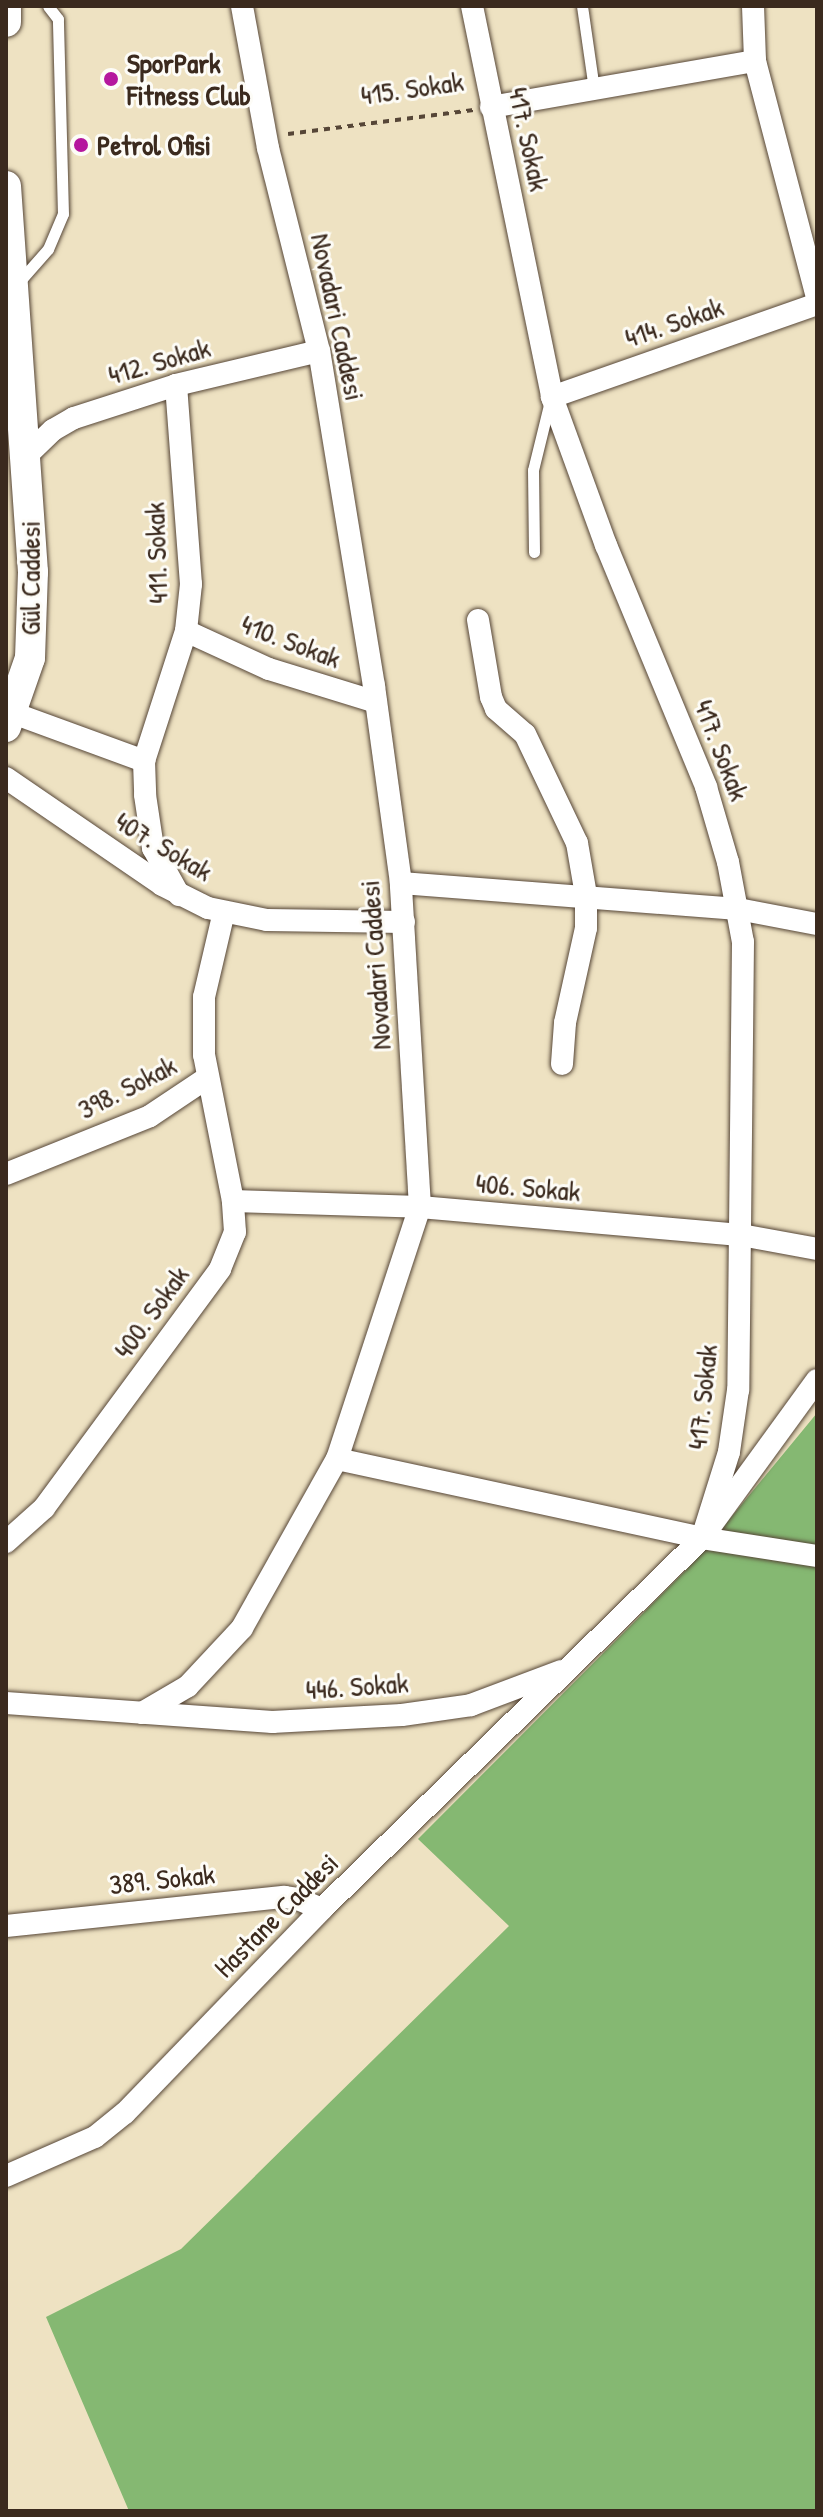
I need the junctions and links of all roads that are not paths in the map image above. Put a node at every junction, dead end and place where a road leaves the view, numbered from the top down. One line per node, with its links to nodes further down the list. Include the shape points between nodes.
1 (6, 6): 7 (main road)
2 (48, 6): 12 (lane, via 58,19 63,214 48,249)
3 (242, 6): 14 (street, Novadari Caddesi, via 266,137)
4 (472, 6): 10 (street, 417. Sokak)
5 (582, 6): 9 (lane)
6 (753, 6): 8 (street)
7 (6, 22)
8 (755, 61): 9 (street, 415. Sokak); 13 (street)
9 (594, 89): 10 (street, 415. Sokak)
10 (491, 107): 16 (street, 417. Sokak)
11 (6, 186): 12 (main road, Gül Caddesi)
12 (12, 289): 17 (main road, Gül Caddesi)
13 (817, 301): 16 (street, 414. Sokak)
14 (319, 351): 15 (street, 412. Sokak); 22 (street, Novadari Caddesi)
15 (176, 385): 17 (street, 412. Sokak, via 74,418); 21 (street, 411. Sokak, via 191,584)
16 (552, 397): 19 (lane, via 533,470); 29 (street, 417. Sokak, via 606,545 706,787)
17 (27, 455): 18 (main road, Gül Caddesi)
18 (18, 503): 23 (main road, Gül Caddesi, via 33,572 30,658)
19 (534, 552)
20 (478, 620): 28 (street, via 491,697 496,709 525,734 543,766 577,843)
21 (186, 631): 22 (street, 410. Sokak, via 269,669); 24 (street, 411. Sokak)
22 (376, 702): 26 (street, Novadari Caddesi)
23 (10, 720): 24 (street)
24 (144, 761): 27 (street, 411. Sokak, via 153,848)
25 (6, 778): 27 (street, 407. Sokak)
26 (401, 883): 28 (street); 31 (street, Novadari Caddesi)
27 (179, 895): 30 (street, 407. Sokak)
28 (586, 895): 29 (street); 33 (street, via 586,928 565,1023)
29 (738, 909): 32 (street); 38 (street, 417. Sokak, via 743,942)
30 (224, 912): 31 (street, 407. Sokak, via 267,920); 34 (street, 398. Sokak, via 204,997)
31 (404, 922): 37 (street, Novadari Caddesi)
32 (817, 924)
33 (562, 1064)
34 (207, 1078): 35 (street, 398. Sokak, via 150,1116); 36 (street, 400. Sokak)
35 (6, 1174)
36 (233, 1201): 37 (street, 406. Sokak); 43 (street, 400. Sokak, via 235,1232 220,1269 44,1508)
37 (420, 1207): 38 (street, 406. Sokak); 41 (street, Novadari Caddesi)
38 (741, 1235): 39 (street, 406. Sokak); 42 (street, 417. Sokak, via 738,1390 729,1452)
39 (817, 1249)
40 (817, 1380): 42 (street, Hastane Caddesi)
41 (337, 1459): 42 (street); 47 (street, Novadari Caddesi, via 242,1628 188,1686)
42 (702, 1538): 44 (street); 45 (street, Hastane Caddesi)
43 (6, 1542)
44 (817, 1556)
45 (569, 1668): 47 (street, 446. Sokak, via 471,1705 402,1715 272,1722); 48 (street, Hastane Caddesi)
46 (6, 1703): 47 (street)
47 (142, 1713)
48 (322, 1909): 49 (street, 389. Sokak, via 284,1897); 50 (street, Hastane Caddesi, via 108,2128)
49 (6, 1926)
50 (6, 2176)

